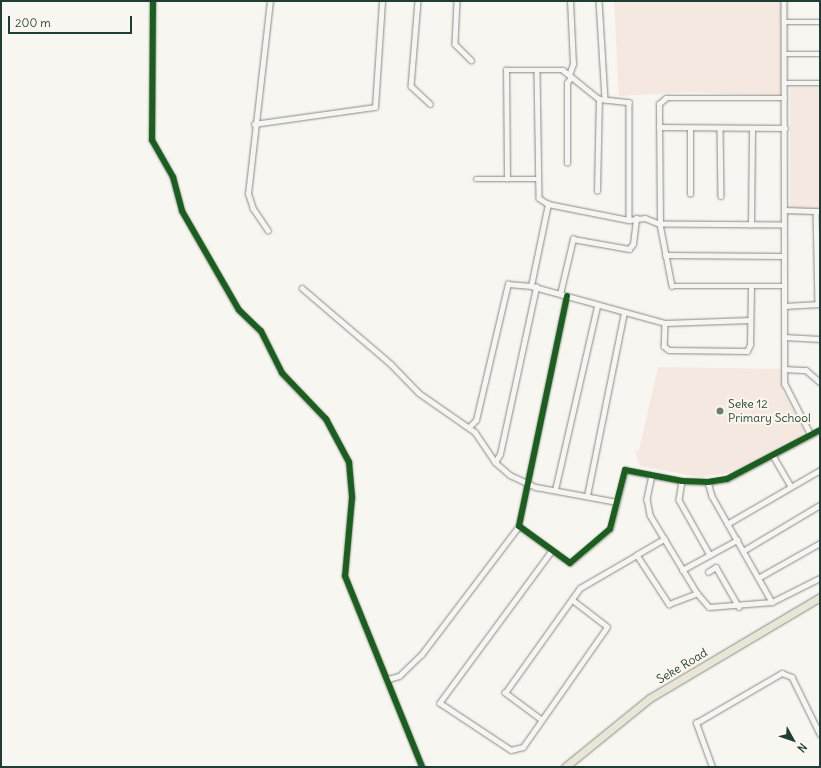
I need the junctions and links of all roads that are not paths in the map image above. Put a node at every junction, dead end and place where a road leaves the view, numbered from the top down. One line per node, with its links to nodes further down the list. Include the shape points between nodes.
1 (153, 1): 95 (street, via 152,140 172,177 182,211 239,310 261,331 282,373 326,419 349,462 352,498 345,576)
2 (270, 1): 22 (street)
3 (382, 1): 22 (street, via 375,107)
4 (418, 1): 21 (street, via 411,86)
5 (457, 1): 13 (street, via 455,44)
6 (570, 1): 15 (street, via 573,64)
7 (600, 1): 20 (street)
8 (784, 1): 9 (street)
9 (784, 22): 10 (street); 11 (street)
10 (820, 22)
11 (784, 54): 12 (street); 16 (street)
12 (820, 54)
13 (471, 60)
14 (537, 70): 15 (street, via 563,70); 30 (street, via 506,70); 31 (street)
15 (570, 76): 19 (street); 28 (street, via 567,83)
16 (785, 83): 17 (street); 18 (street)
17 (820, 84)
18 (785, 98): 23 (street, via 663,99 659,104); 26 (street)
19 (600, 99): 20 (street); 32 (street)
20 (605, 99): 39 (street, via 625,100 631,106)
21 (430, 104)
22 (254, 124): 43 (street, via 248,194 253,209)
23 (659, 128): 24 (street); 40 (street)
24 (690, 128): 25 (street); 33 (street)
25 (720, 128): 27 (street); 34 (street)
26 (785, 128): 27 (street); 36 (street)
27 (752, 129): 41 (street)
28 (567, 163)
29 (476, 179): 30 (street)
30 (507, 179): 31 (street)
31 (538, 179): 35 (street, via 541,184 537,193)
32 (597, 191)
33 (690, 194)
34 (721, 196)
35 (548, 204): 39 (street); 46 (street)
36 (785, 210): 37 (street); 42 (street)
37 (818, 211): 52 (street)
38 (636, 218): 39 (street); 40 (street); 50 (street, via 633,244 629,249 573,239)
39 (629, 220)
40 (660, 224): 41 (street); 44 (street)
41 (751, 225): 42 (street)
42 (784, 225): 45 (street)
43 (268, 231)
44 (664, 255): 45 (street); 48 (street, via 669,282 674,287)
45 (784, 256): 47 (street)
46 (534, 286): 50 (street); 62 (street, via 508,284 476,420); 66 (street, via 500,454)
47 (784, 286): 48 (street); 54 (street)
48 (751, 287): 56 (street)
49 (302, 288): 62 (street, via 391,364 419,393)
50 (560, 294): 51 (street)
51 (567, 296): 53 (street); 71 (street)
52 (819, 304): 54 (street)
53 (597, 306): 55 (street); 73 (street)
54 (784, 306): 58 (street)
55 (624, 313): 57 (street); 74 (street)
56 (750, 320): 57 (street); 57 (street, via 750,345 745,351 669,350 664,346)
57 (665, 323)
58 (784, 337): 59 (street); 60 (street)
59 (820, 339)
60 (784, 369): 61 (street, via 806,370); 64 (street, via 786,389)
61 (820, 382)
62 (469, 427): 66 (street, via 484,443)
63 (820, 430): 64 (street)
64 (812, 435): 65 (street)
65 (774, 457): 70 (street, via 743,473); 72 (street)
66 (494, 462): 71 (street)
67 (820, 470): 72 (street)
68 (652, 475): 69 (street); 75 (street, via 625,470); 79 (street, via 647,508)
69 (682, 480): 70 (street); 85 (street, via 679,500)
70 (708, 482): 77 (street)
71 (528, 485): 73 (street); 78 (street)
72 (792, 487): 77 (street)
73 (555, 490): 74 (street)
74 (587, 496): 75 (street)
75 (617, 502): 82 (street, via 610,529 570,564)
76 (820, 505): 83 (street)
77 (727, 524): 80 (street)
78 (519, 526): 82 (street); 95 (street, via 421,655 399,676)
79 (665, 539): 84 (street); 86 (street)
80 (737, 540): 83 (street); 85 (street)
81 (820, 543): 88 (street)
82 (552, 551): 96 (street, via 440,703 511,750 523,747)
83 (742, 551): 88 (street)
84 (637, 554): 90 (street, via 668,604); 92 (street, via 587,581)
85 (710, 555): 86 (street)
86 (682, 570): 90 (street)
87 (708, 572): 94 (street, via 716,568)
88 (758, 578): 93 (street)
89 (820, 578): 93 (street)
90 (697, 593): 94 (street, via 711,608)
91 (820, 597): 99 (main road, Seke Road, via 650,698)
92 (572, 600): 96 (street, via 607,627); 96 (street, via 505,693)
93 (772, 602): 94 (street)
94 (739, 607)
95 (388, 679): 98 (street)
96 (540, 719)
97 (820, 734): 100 (street, via 792,677 782,673 696,724)
98 (422, 767)
99 (565, 767)
100 (712, 767)

